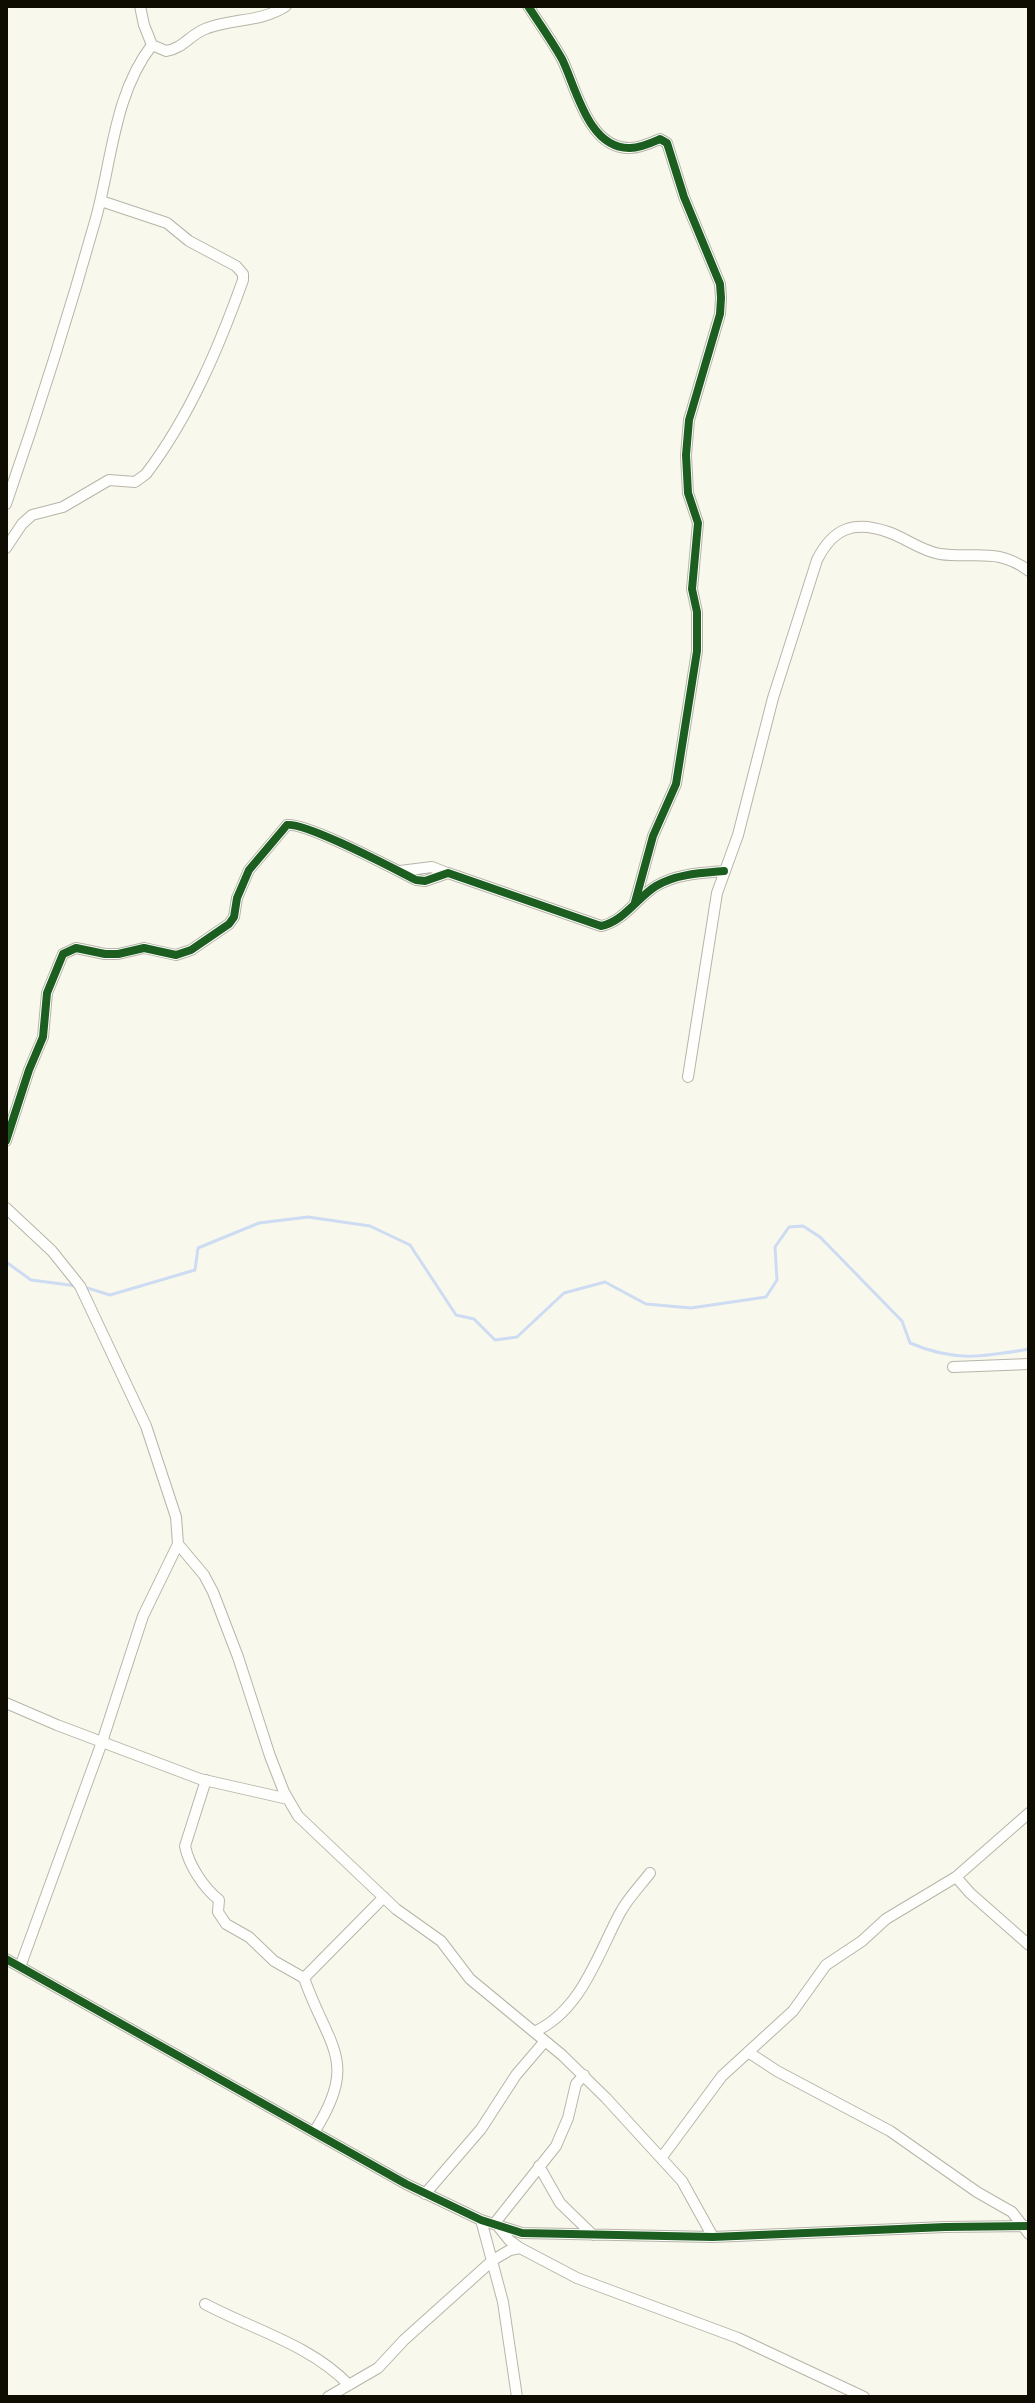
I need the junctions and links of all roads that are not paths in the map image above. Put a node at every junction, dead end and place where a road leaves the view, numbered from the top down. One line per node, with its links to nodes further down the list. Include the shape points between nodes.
1 (140, 6): 4 (street)
2 (286, 6): 4 (street, via 259,18 217,24 172,51)
3 (528, 6): 10 (street, via 561,57 586,116 607,141 631,148 660,139 667,143 720,284 720,314 689,420 686,455 688,493 698,523 692,589 697,651 676,784 653,836)
4 (152, 45): 5 (street, via 128,84)
5 (101, 201): 6 (street); 7 (street, via 167,223 236,266 243,280 203,380 146,474 135,482 109,480 63,507 32,515)
6 (6, 504)
7 (6, 548)
8 (1029, 571): 9 (street, via 991,554 927,551 887,531 853,527 834,534 817,560)
9 (724, 871): 10 (street, via 671,879); 11 (street)
10 (635, 902): 12 (street, via 601,926 448,873 421,881 287,825 249,870 229,924 191,950 176,955 144,948 118,954 70,949 63,954 47,993 43,1037)
11 (688, 1077)
12 (6, 1141)
13 (6, 1208): 16 (street, via 80,1286 146,1426 176,1517)
14 (1029, 1364): 15 (street)
15 (953, 1367)
16 (178, 1544): 18 (street, via 143,1616); 20 (street, via 213,1592)
17 (6, 1703): 18 (street)
18 (102, 1742): 19 (street); 27 (street)
19 (206, 1780): 20 (street); 28 (street, via 187,1854 206,1889 219,1900 222,1920)
20 (288, 1799): 24 (street, via 298,1816)
21 (1029, 1813): 23 (street)
22 (650, 1873): 29 (street, via 621,1910 565,2011)
23 (956, 1877): 25 (street); 31 (street, via 886,1919 826,1965 793,2011)
24 (384, 1897): 28 (street); 29 (street, via 431,1932 470,1979)
25 (1029, 1945)
26 (6, 1959): 27 (street)
27 (20, 1967): 33 (street)
28 (304, 1978): 33 (street, via 338,2065 330,2108)
29 (534, 2032): 30 (street)
30 (545, 2041): 32 (street); 36 (street)
31 (748, 2052): 34 (street, via 721,2078); 39 (street, via 890,2131 1012,2212)
32 (584, 2075): 34 (street); 35 (street, via 576,2084 556,2146)
33 (314, 2132): 36 (street)
34 (662, 2157): 41 (street, via 695,2201)
35 (539, 2166): 38 (street); 40 (street, via 560,2203)
36 (425, 2194): 37 (street)
37 (481, 2220): 38 (street); 43 (street)
38 (495, 2225): 40 (street, via 522,2233); 42 (street)
39 (1028, 2229): 41 (street, via 945,2227)
40 (593, 2235): 41 (street)
41 (713, 2237)
42 (520, 2248): 43 (street); 48 (street, via 577,2278 738,2338)
43 (493, 2260): 45 (street, via 378,2368); 47 (street)
44 (205, 2304): 45 (street, via 309,2353)
45 (349, 2385): 46 (street)
46 (328, 2397)
47 (517, 2397)
48 (864, 2397)

